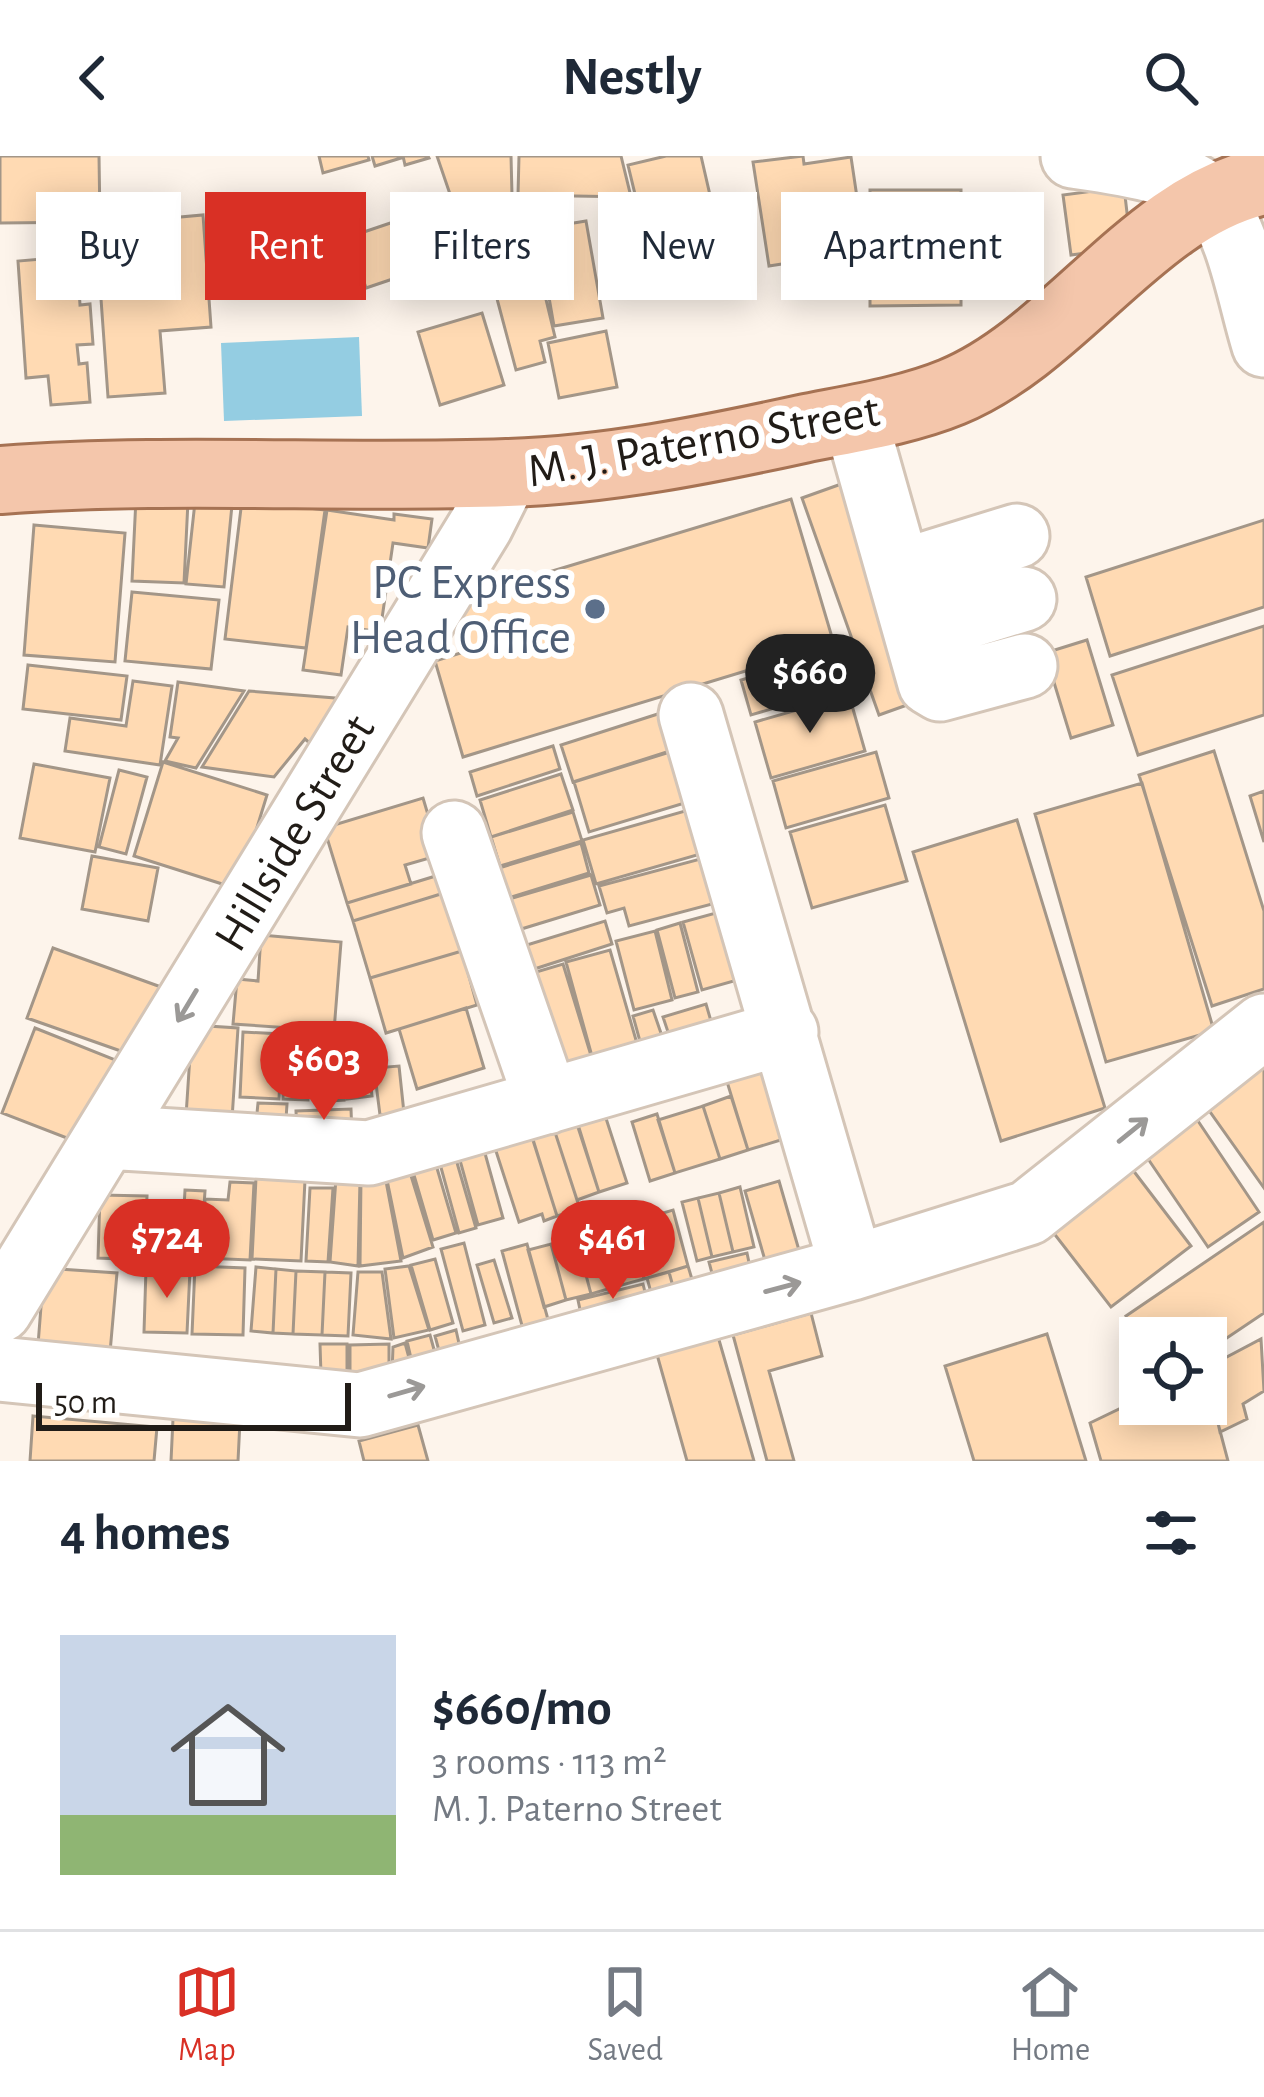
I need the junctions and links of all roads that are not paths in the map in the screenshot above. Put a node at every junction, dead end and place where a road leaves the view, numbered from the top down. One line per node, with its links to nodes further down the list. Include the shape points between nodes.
1 (1073, 156): 2 (street)
2 (1238, 190): 3 (street, via 1229,233); 4 (main road, M. J. Paterno Street, via 1151,241 1018,357 951,392)
3 (1264, 345)
4 (855, 418): 5 (main road, M. J. Paterno Street, via 739,443); 8 (street)
5 (506, 473): 6 (main road, M. J. Paterno Street, via 111,472); 17 (street, Hillside Street, one-way to 17)
6 (0, 480)
7 (1017, 536): 8 (street)
8 (900, 572): 10 (street)
9 (1024, 598): 10 (street)
10 (916, 632): 11 (street, via 930,682 940,689)
11 (1024, 665)
12 (691, 715): 15 (street)
13 (454, 833): 16 (street)
14 (1264, 1026): 18 (street, one-way to 14, via 1028,1213)
15 (786, 1032): 16 (street); 18 (street)
16 (547, 1102): 17 (street, via 369,1153)
17 (106, 1137): 19 (street, Hillside Street)
18 (852, 1268): 20 (street, one-way to 18, via 360,1405)
19 (0, 1310)
20 (0, 1369)

